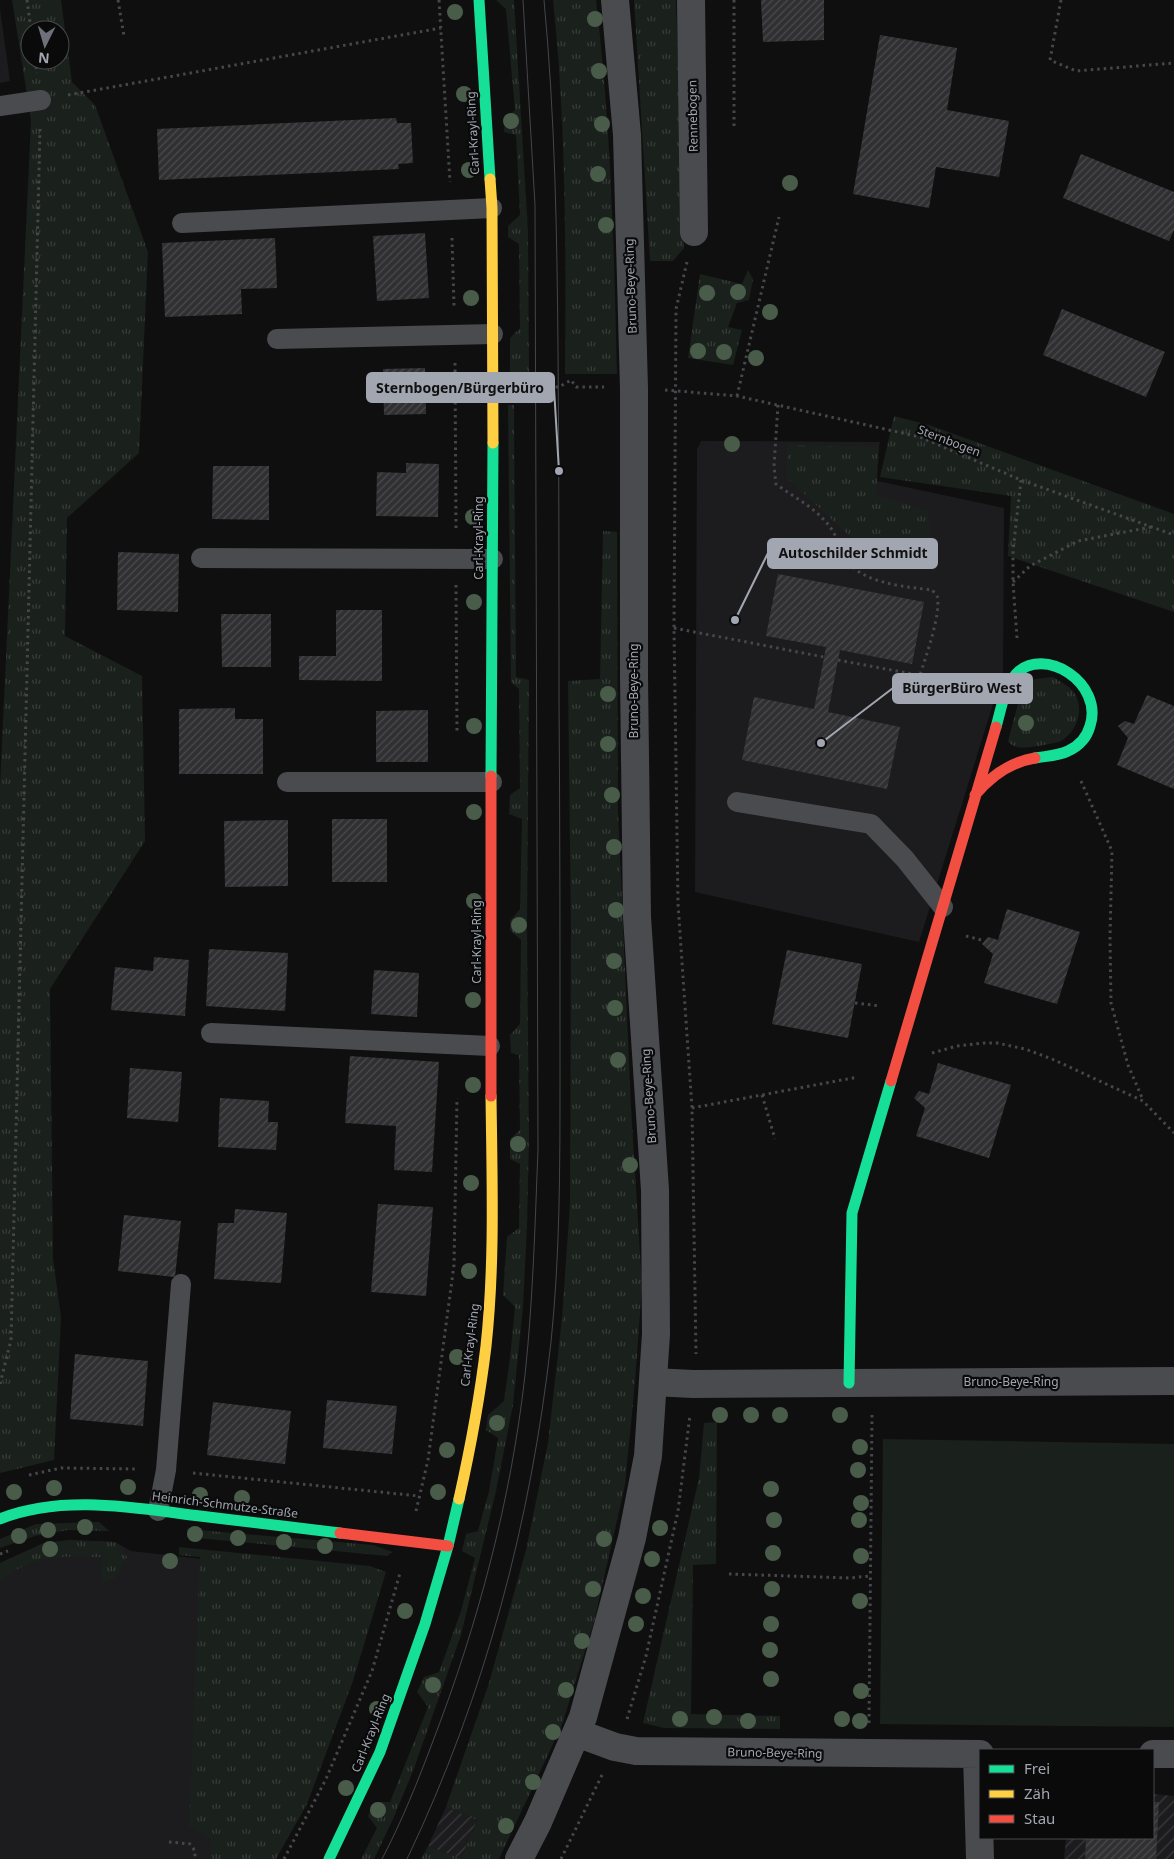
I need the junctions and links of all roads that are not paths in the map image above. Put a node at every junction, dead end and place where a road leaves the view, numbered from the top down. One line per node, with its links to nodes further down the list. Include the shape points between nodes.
1 (479, 0): 6 (street, Carl-Krayl-Ring)
2 (615, 0): 22 (street, Bruno-Beye-Ring, via 627,135 634,378 637,917 655,1190 657,1287)
3 (692, 0): 8 (street, Rennebogen)
4 (41, 100): 5 (lane)
5 (0, 106)
6 (492, 208): 7 (lane); 9 (street, Carl-Krayl-Ring)
7 (182, 223)
8 (694, 232)
9 (494, 334): 10 (lane); 12 (street, Carl-Krayl-Ring)
10 (277, 339)
11 (201, 558): 12 (lane)
12 (493, 559): 14 (street, Carl-Krayl-Ring)
13 (287, 782): 14 (lane)
14 (492, 782): 19 (street, Carl-Krayl-Ring)
15 (975, 795): 15 (street, via 1006,692 1020,671 1044,665 1061,668 1076,677 1084,686 1092,706 1092,722 1084,739 1068,752 1018,762 1005,768); 17 (street)
16 (736, 802): 17 (lane, via 871,824)
17 (943, 906): 23 (street, via 852,1213)
18 (211, 1033): 19 (lane)
19 (490, 1046): 26 (street, Carl-Krayl-Ring, via 492,1253 486,1346 466,1467)
20 (181, 1284): 24 (lane, via 166,1470)
21 (1174, 1381): 23 (street, Bruno-Beye-Ring)
22 (654, 1382): 23 (street, Bruno-Beye-Ring); 27 (street, Bruno-Beye-Ring, via 648,1456 634,1531)
23 (860, 1382)
24 (158, 1511): 25 (street, Heinrich-Schmutze-Straße, via 68,1506 20,1511); 26 (street, Heinrich-Schmutze-Straße)
25 (0, 1519)
26 (448, 1546): 32 (street, Carl-Krayl-Ring, via 417,1651 383,1744)
27 (577, 1733): 28 (street, Bruno-Beye-Ring, via 636,1752); 33 (street, Bruno-Beye-Ring)
28 (979, 1754)
29 (1154, 1754): 30 (street)
30 (1174, 1754)
31 (980, 1839): 34 (street, Bruno-Beye-Ring)
32 (329, 1859)
33 (519, 1859)
34 (980, 1859)

